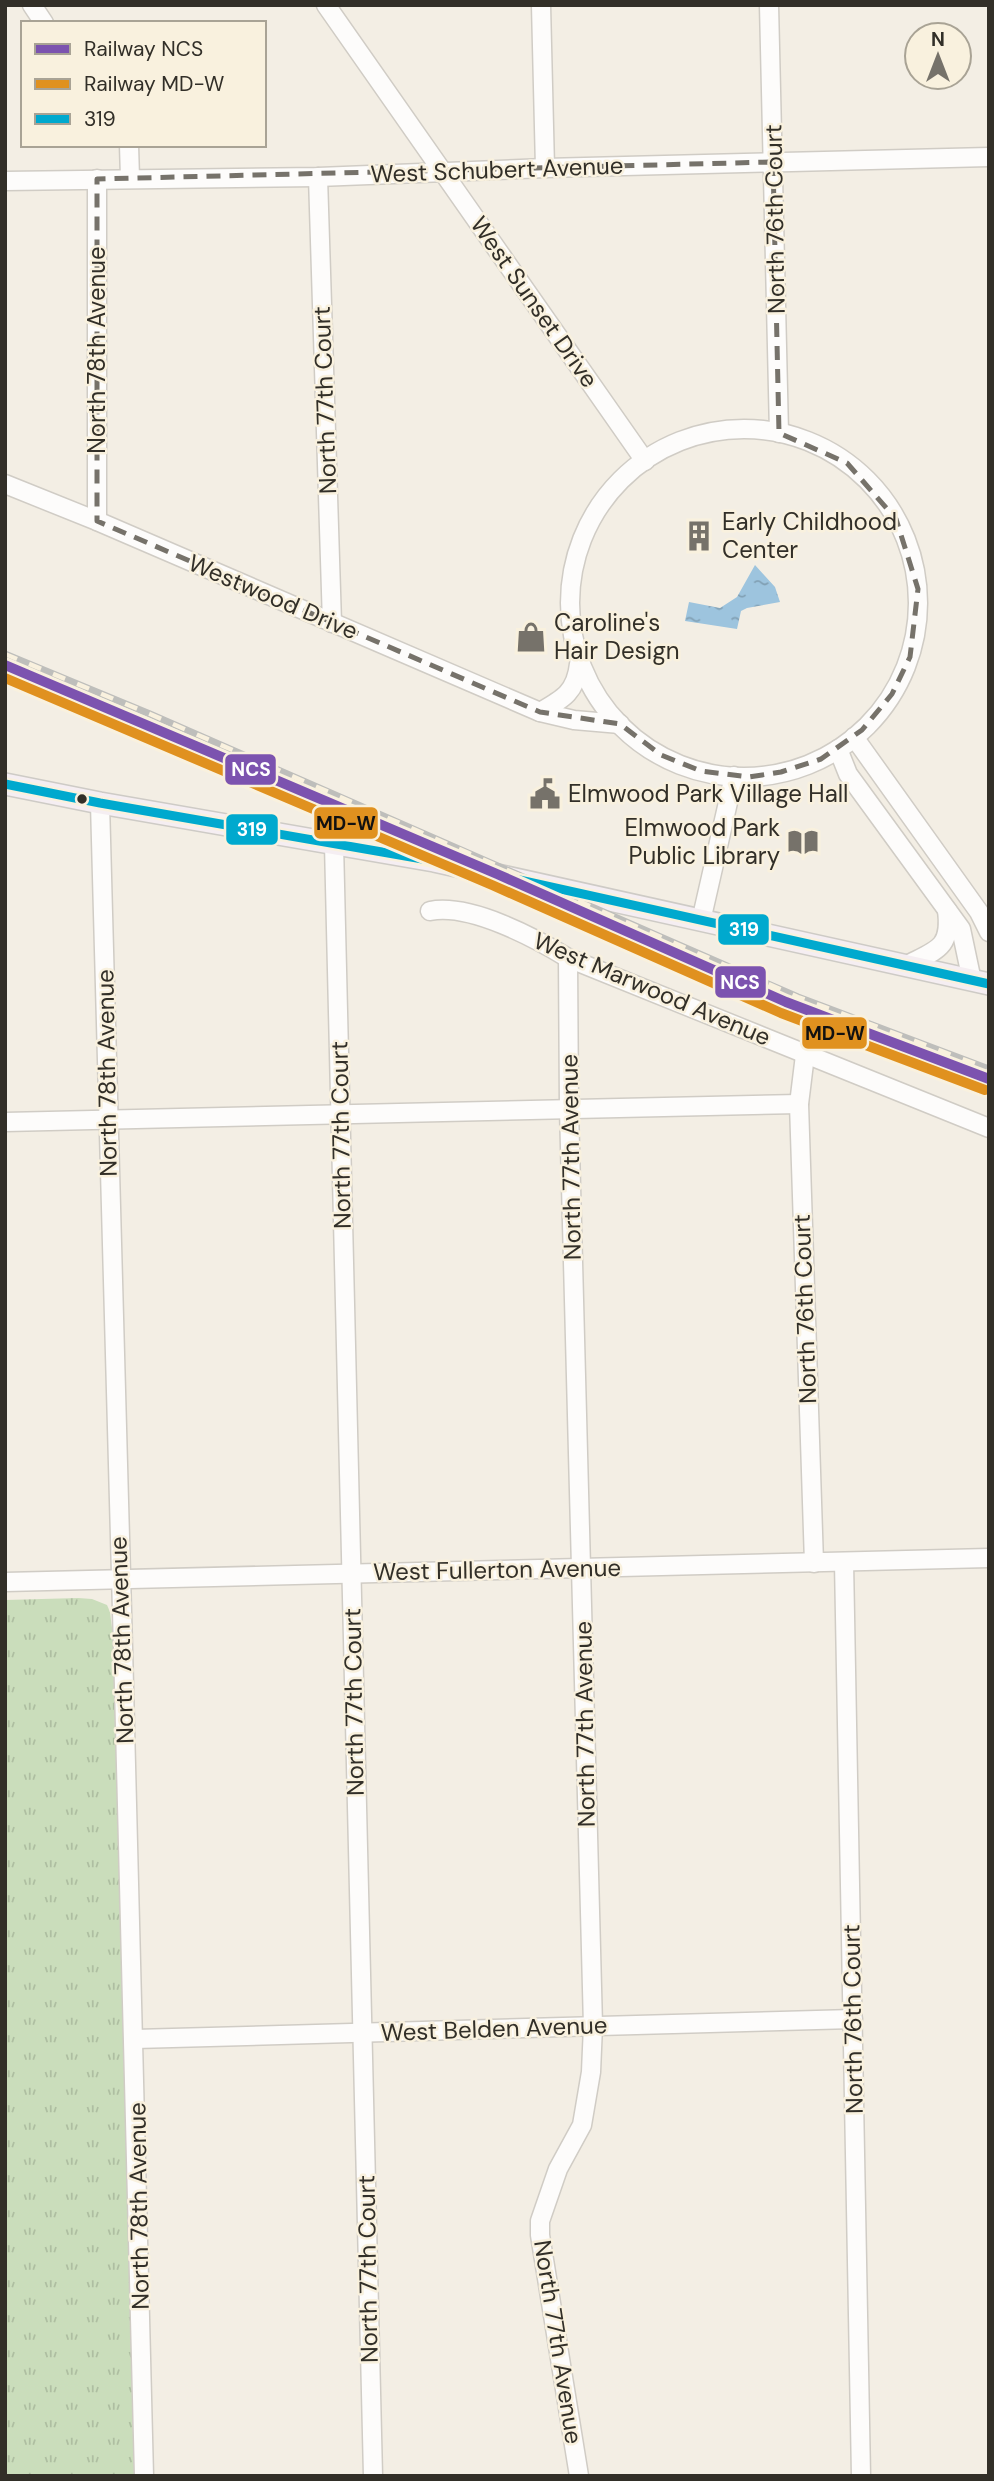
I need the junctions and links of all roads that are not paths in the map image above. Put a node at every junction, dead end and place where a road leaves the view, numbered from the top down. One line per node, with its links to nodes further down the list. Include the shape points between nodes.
1 (32, 5): 5 (street)
2 (326, 5): 10 (street, West Sunset Drive)
3 (541, 5): 9 (street)
4 (769, 5): 8 (street, North 76th Court)
5 (43, 21)
6 (130, 147): 12 (street)
7 (989, 157): 8 (street, West Schubert Avenue)
8 (773, 162): 9 (street, West Schubert Avenue); 15 (street, North 76th Court)
9 (545, 168): 10 (street, West Schubert Avenue)
10 (444, 172): 11 (street, West Schubert Avenue); 16 (street, West Sunset Drive)
11 (318, 177): 12 (street, West Schubert Avenue); 19 (street, North 77th Court)
12 (130, 178): 13 (street, West Schubert Avenue)
13 (97, 179): 14 (street, West Schubert Avenue); 18 (street, North 78th Avenue)
14 (5, 181)
15 (779, 433): 16 (street, via 739,430 705,434); 23 (street, via 826,450 866,479 896,519 913,562 918,617 910,656 892,694)
16 (645, 461): 20 (street, via 604,500 579,548 570,601)
17 (5, 484): 18 (street, Westwood Drive)
18 (97, 521): 19 (street, Westwood Drive)
19 (332, 623): 21 (street, Westwood Drive)
20 (579, 664): 21 (street, via 573,688); 22 (street)
21 (540, 712): 22 (street, Westwood Drive)
22 (620, 724): 25 (street, via 670,760)
23 (854, 737): 24 (street); 32 (street)
24 (838, 749): 25 (street, via 789,770); 29 (street, via 848,774)
25 (734, 776): 31 (street)
26 (5, 784): 27 (main road)
27 (100, 803): 28 (main road); 41 (street, North 78th Avenue)
28 (334, 844): 31 (main road, via 497,874); 40 (street, North 77th Court)
29 (947, 909): 33 (street); 35 (street, via 945,940 930,954)
30 (430, 911): 34 (street, West Marwood Avenue, via 461,912 507,926)
31 (701, 921): 35 (main road)
32 (987, 925): 33 (street)
33 (961, 929): 36 (street)
34 (568, 958): 37 (street, West Marwood Avenue); 39 (street, North 77th Avenue)
35 (905, 966): 36 (main road)
36 (981, 983)
37 (806, 1055): 38 (street, North 76th Court); 43 (street, West Marwood Avenue)
38 (799, 1104): 39 (street); 46 (street, North 76th Court)
39 (569, 1109): 40 (street); 47 (street, North 77th Avenue)
40 (340, 1114): 41 (street); 48 (street, North 77th Court)
41 (108, 1119): 42 (street); 49 (street, North 78th Avenue)
42 (5, 1122)
43 (989, 1128)
44 (989, 1559): 45 (street, West Fullerton Avenue)
45 (844, 1562): 46 (street, West Fullerton Avenue); 51 (street, North 76th Court)
46 (814, 1563): 47 (street, West Fullerton Avenue)
47 (581, 1568): 48 (street, West Fullerton Avenue); 52 (street, North 77th Avenue)
48 (351, 1574): 49 (street, West Fullerton Avenue); 53 (street, North 77th Court)
49 (120, 1580): 50 (street, West Fullerton Avenue); 54 (street, North 78th Avenue)
50 (5, 1582)
51 (853, 2019): 52 (street, West Belden Avenue); 58 (street, North 76th Court)
52 (593, 2026): 53 (street, West Belden Avenue); 57 (street, North 77th Avenue, via 582,2124 558,2169 540,2221)
53 (362, 2033): 54 (street, West Belden Avenue); 56 (street, North 77th Court)
54 (135, 2039): 55 (street, North 78th Avenue)
55 (145, 2476)
56 (373, 2476)
57 (579, 2476)
58 (861, 2476)

